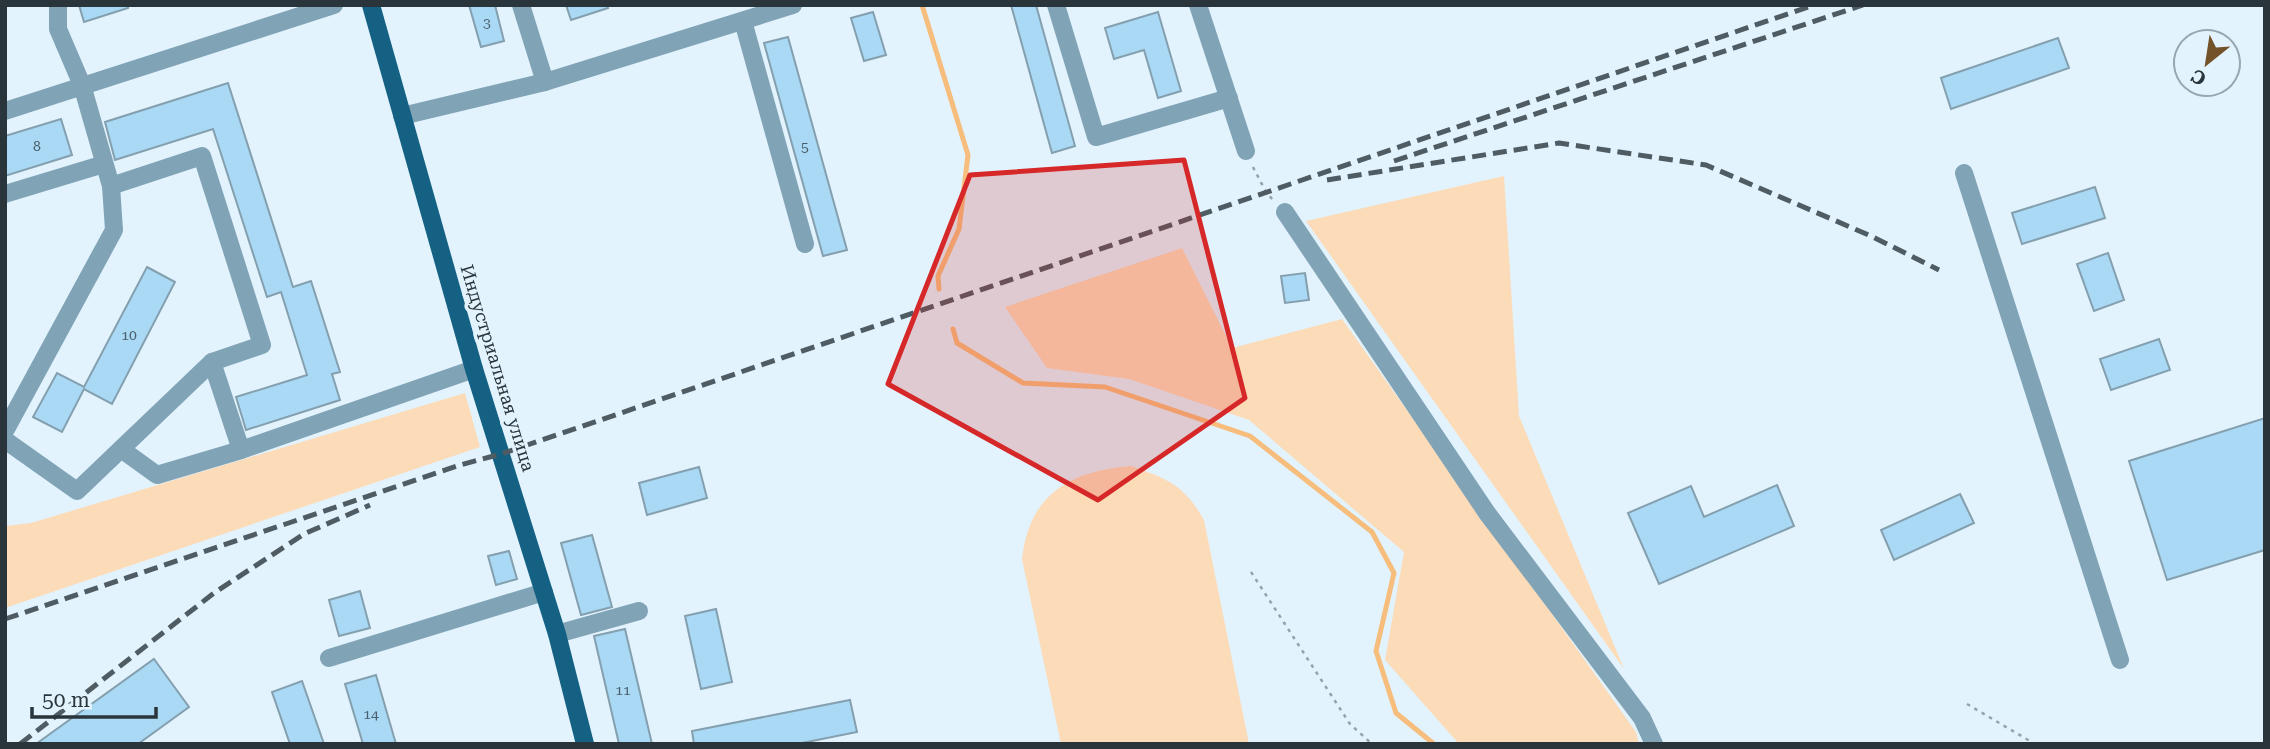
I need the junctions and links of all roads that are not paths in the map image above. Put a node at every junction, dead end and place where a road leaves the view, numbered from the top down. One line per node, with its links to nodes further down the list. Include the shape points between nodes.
1 (58, 5): 10 (street, via 58,29)
2 (334, 5): 10 (street)
3 (370, 5): 13 (main road, Индустриальная улица)
4 (522, 5): 9 (street)
5 (793, 5): 8 (street)
6 (1056, 5): 11 (street, via 1096,137)
7 (1199, 5): 11 (street)
8 (743, 21): 9 (street); 20 (street)
9 (545, 82): 13 (street)
10 (82, 85): 12 (street); 15 (street)
11 (1229, 98): 14 (street)
12 (5, 111)
13 (402, 116): 22 (main road, Индустриальная улица)
14 (1246, 151)
15 (104, 164): 17 (street); 18 (street)
16 (1964, 173): 31 (street)
17 (111, 186): 21 (street, via 202,156 262,345); 23 (street, via 114,230)
18 (5, 194)
19 (1286, 212): 33 (street, via 1488,513 1642,718)
20 (805, 244)
21 (212, 362): 25 (street); 26 (street)
22 (474, 369): 26 (street); 27 (main road, Индустриальная улица)
23 (5, 431)
24 (5, 440): 25 (street, via 77,491)
25 (121, 449): 26 (street, via 157,475)
26 (241, 450)
27 (544, 592): 29 (main road, Индустриальная улица); 30 (street)
28 (639, 611): 29 (street)
29 (557, 634): 32 (main road, Индустриальная улица)
30 (329, 658)
31 (2120, 660)
32 (585, 744)
33 (1654, 744)

